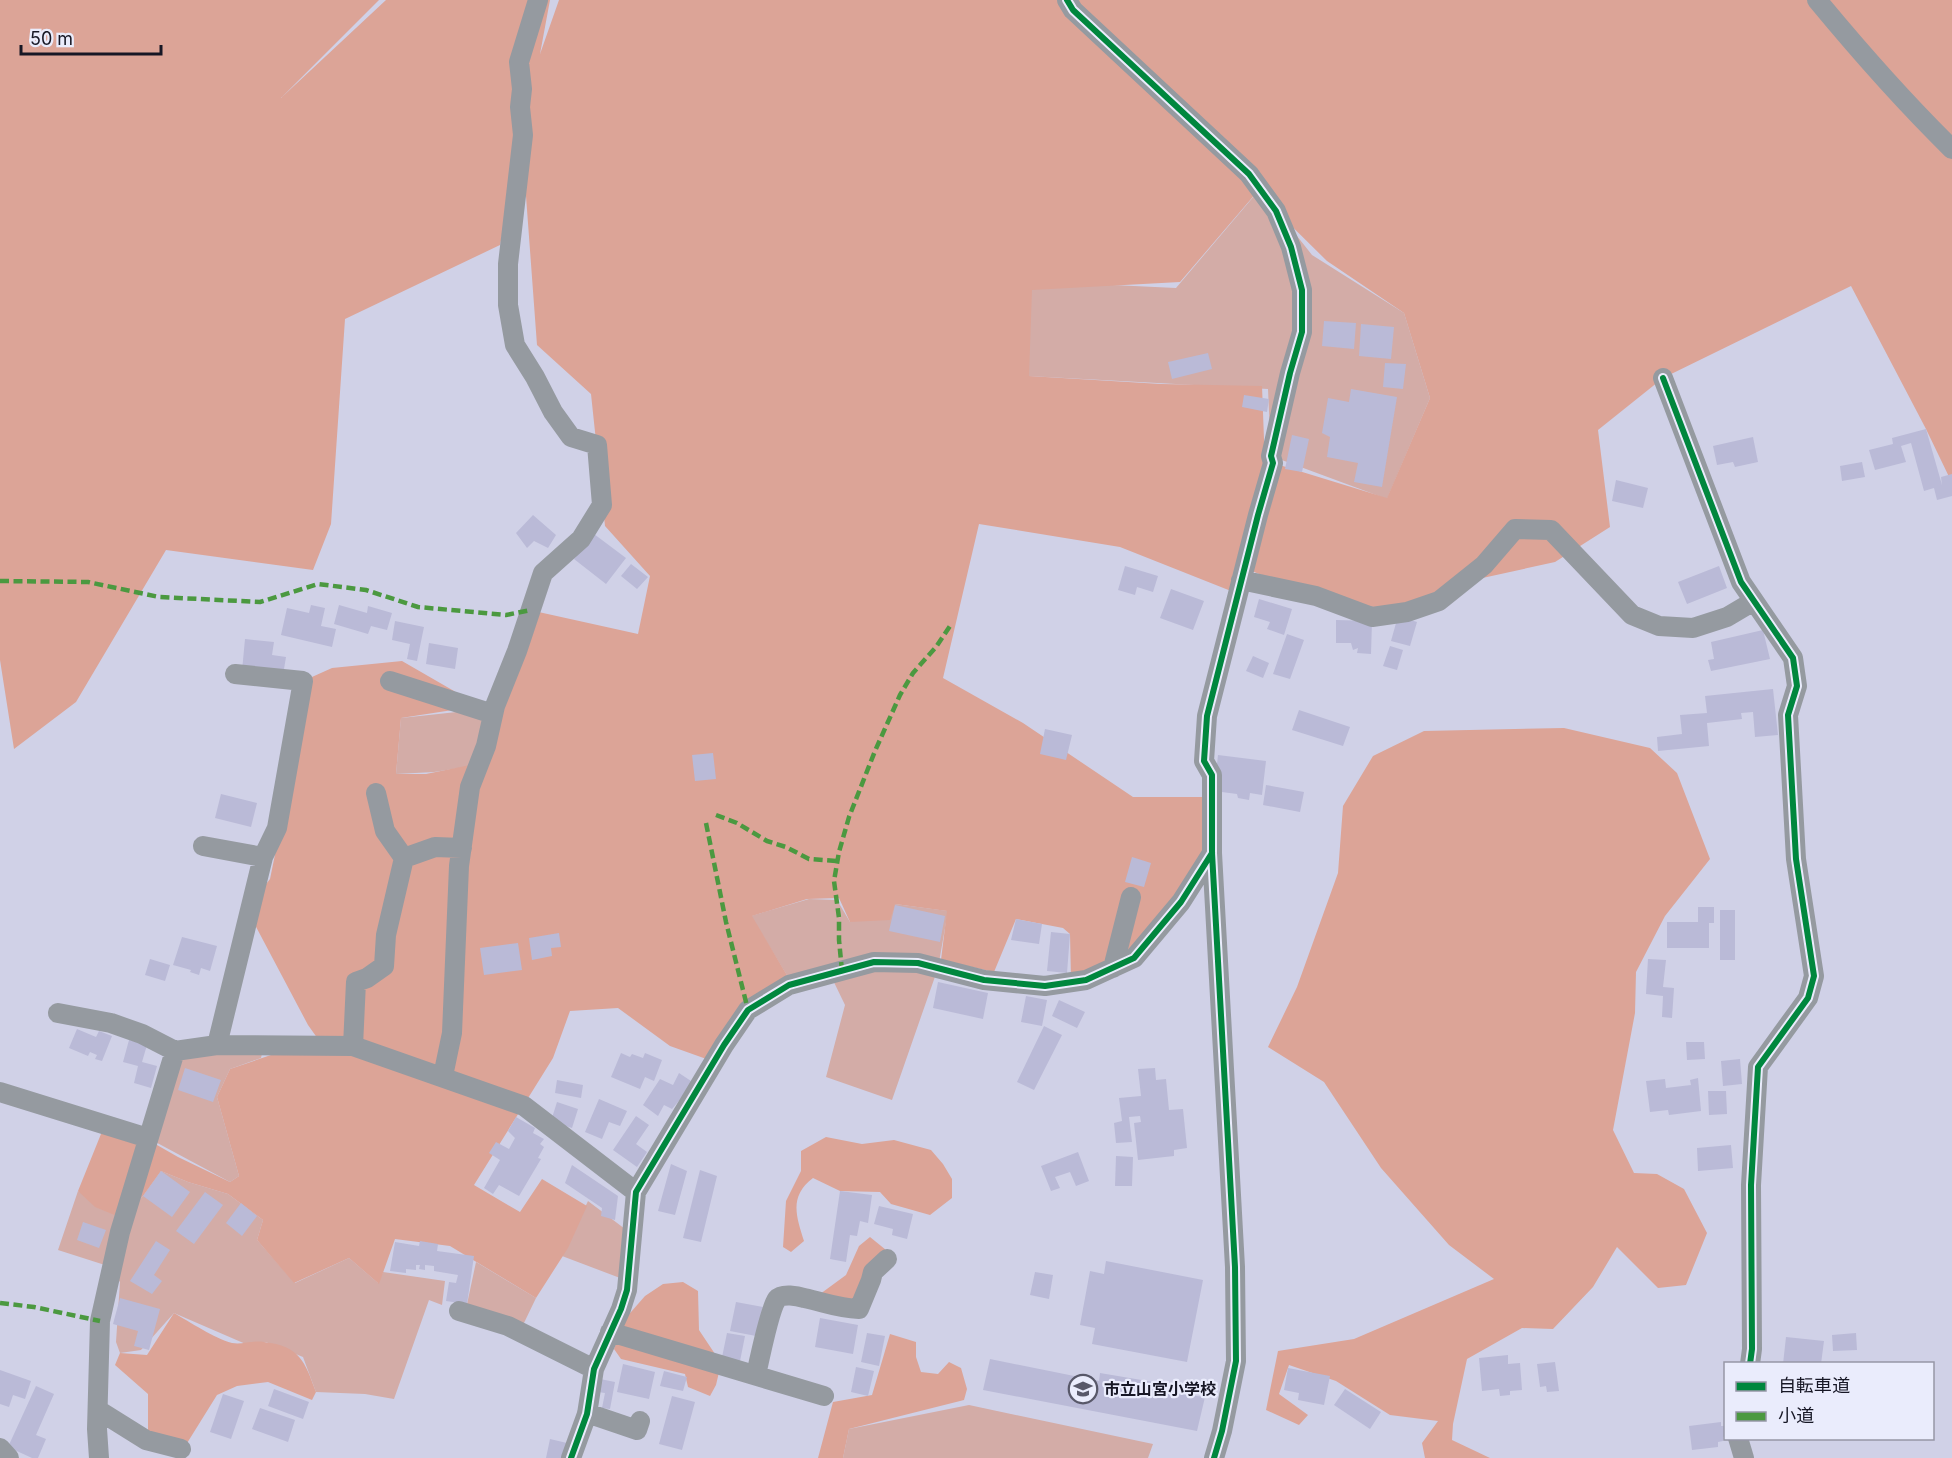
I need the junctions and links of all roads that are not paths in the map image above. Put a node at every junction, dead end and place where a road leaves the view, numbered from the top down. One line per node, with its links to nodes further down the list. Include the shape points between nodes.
1 (538, 0): 10 (street, via 519,62 523,135 508,264 508,305 514,345 553,412 571,437 597,445 602,505 581,539 543,573)
2 (1067, 0): 6 (street, via 1072,10 1249,174 1276,211 1291,247 1302,290 1302,332 1271,456 1273,463)
3 (1817, 0): 4 (street, via 1917,115)
4 (1952, 149)
5 (1663, 378): 7 (street, via 1741,582)
6 (1241, 580): 7 (street, via 1316,596 1372,617 1407,612 1439,600 1484,565 1515,529 1551,530 1632,615 1659,626 1694,628 1727,618); 14 (street, via 1207,716 1204,761 1212,775)
7 (1754, 601): 30 (street, via 1792,658 1797,686 1788,715 1796,859 1814,976 1808,998 1758,1066 1751,1185)
8 (235, 674): 15 (street, via 303,681 277,828)
9 (390, 681): 10 (street)
10 (493, 714): 13 (street, via 470,787)
11 (376, 793): 16 (street, via 386,831)
12 (203, 846): 15 (street)
13 (462, 848): 16 (street, via 435,847); 23 (street, via 452,1033)
14 (1212, 853): 18 (street, via 1181,902 1134,958); 43 (street, via 1235,1267 1236,1361)
15 (263, 857): 20 (street)
16 (404, 858): 21 (street, via 386,935 384,966 356,982)
17 (1131, 897): 18 (street)
18 (1113, 968): 26 (street, via 1086,980 1045,986 984,980 918,963 874,962 789,986 748,1010)
19 (58, 1013): 22 (street, via 111,1023)
20 (217, 1045): 21 (street); 22 (street)
21 (353, 1046): 23 (street)
22 (176, 1051): 25 (street)
23 (443, 1077): 26 (street, via 524,1106)
24 (0, 1092): 25 (street)
25 (148, 1138): 34 (street, via 120,1232 100,1320)
26 (636, 1192): 29 (street, via 627,1290)
27 (887, 1258): 32 (street, via 873,1272 859,1309 802,1297 777,1299)
28 (459, 1311): 31 (street, via 508,1326)
29 (610, 1332): 31 (street); 32 (street)
30 (1750, 1362)
31 (594, 1369): 35 (street)
32 (756, 1375): 33 (street)
33 (824, 1396)
34 (98, 1410): 39 (street, via 146,1440); 41 (street)
35 (588, 1413): 36 (street, via 637,1430); 42 (street)
36 (640, 1422)
37 (1739, 1440): 44 (street)
38 (0, 1448): 40 (street)
39 (181, 1449)
40 (9, 1458)
41 (99, 1458)
42 (571, 1458)
43 (1214, 1458)
44 (1744, 1458)

